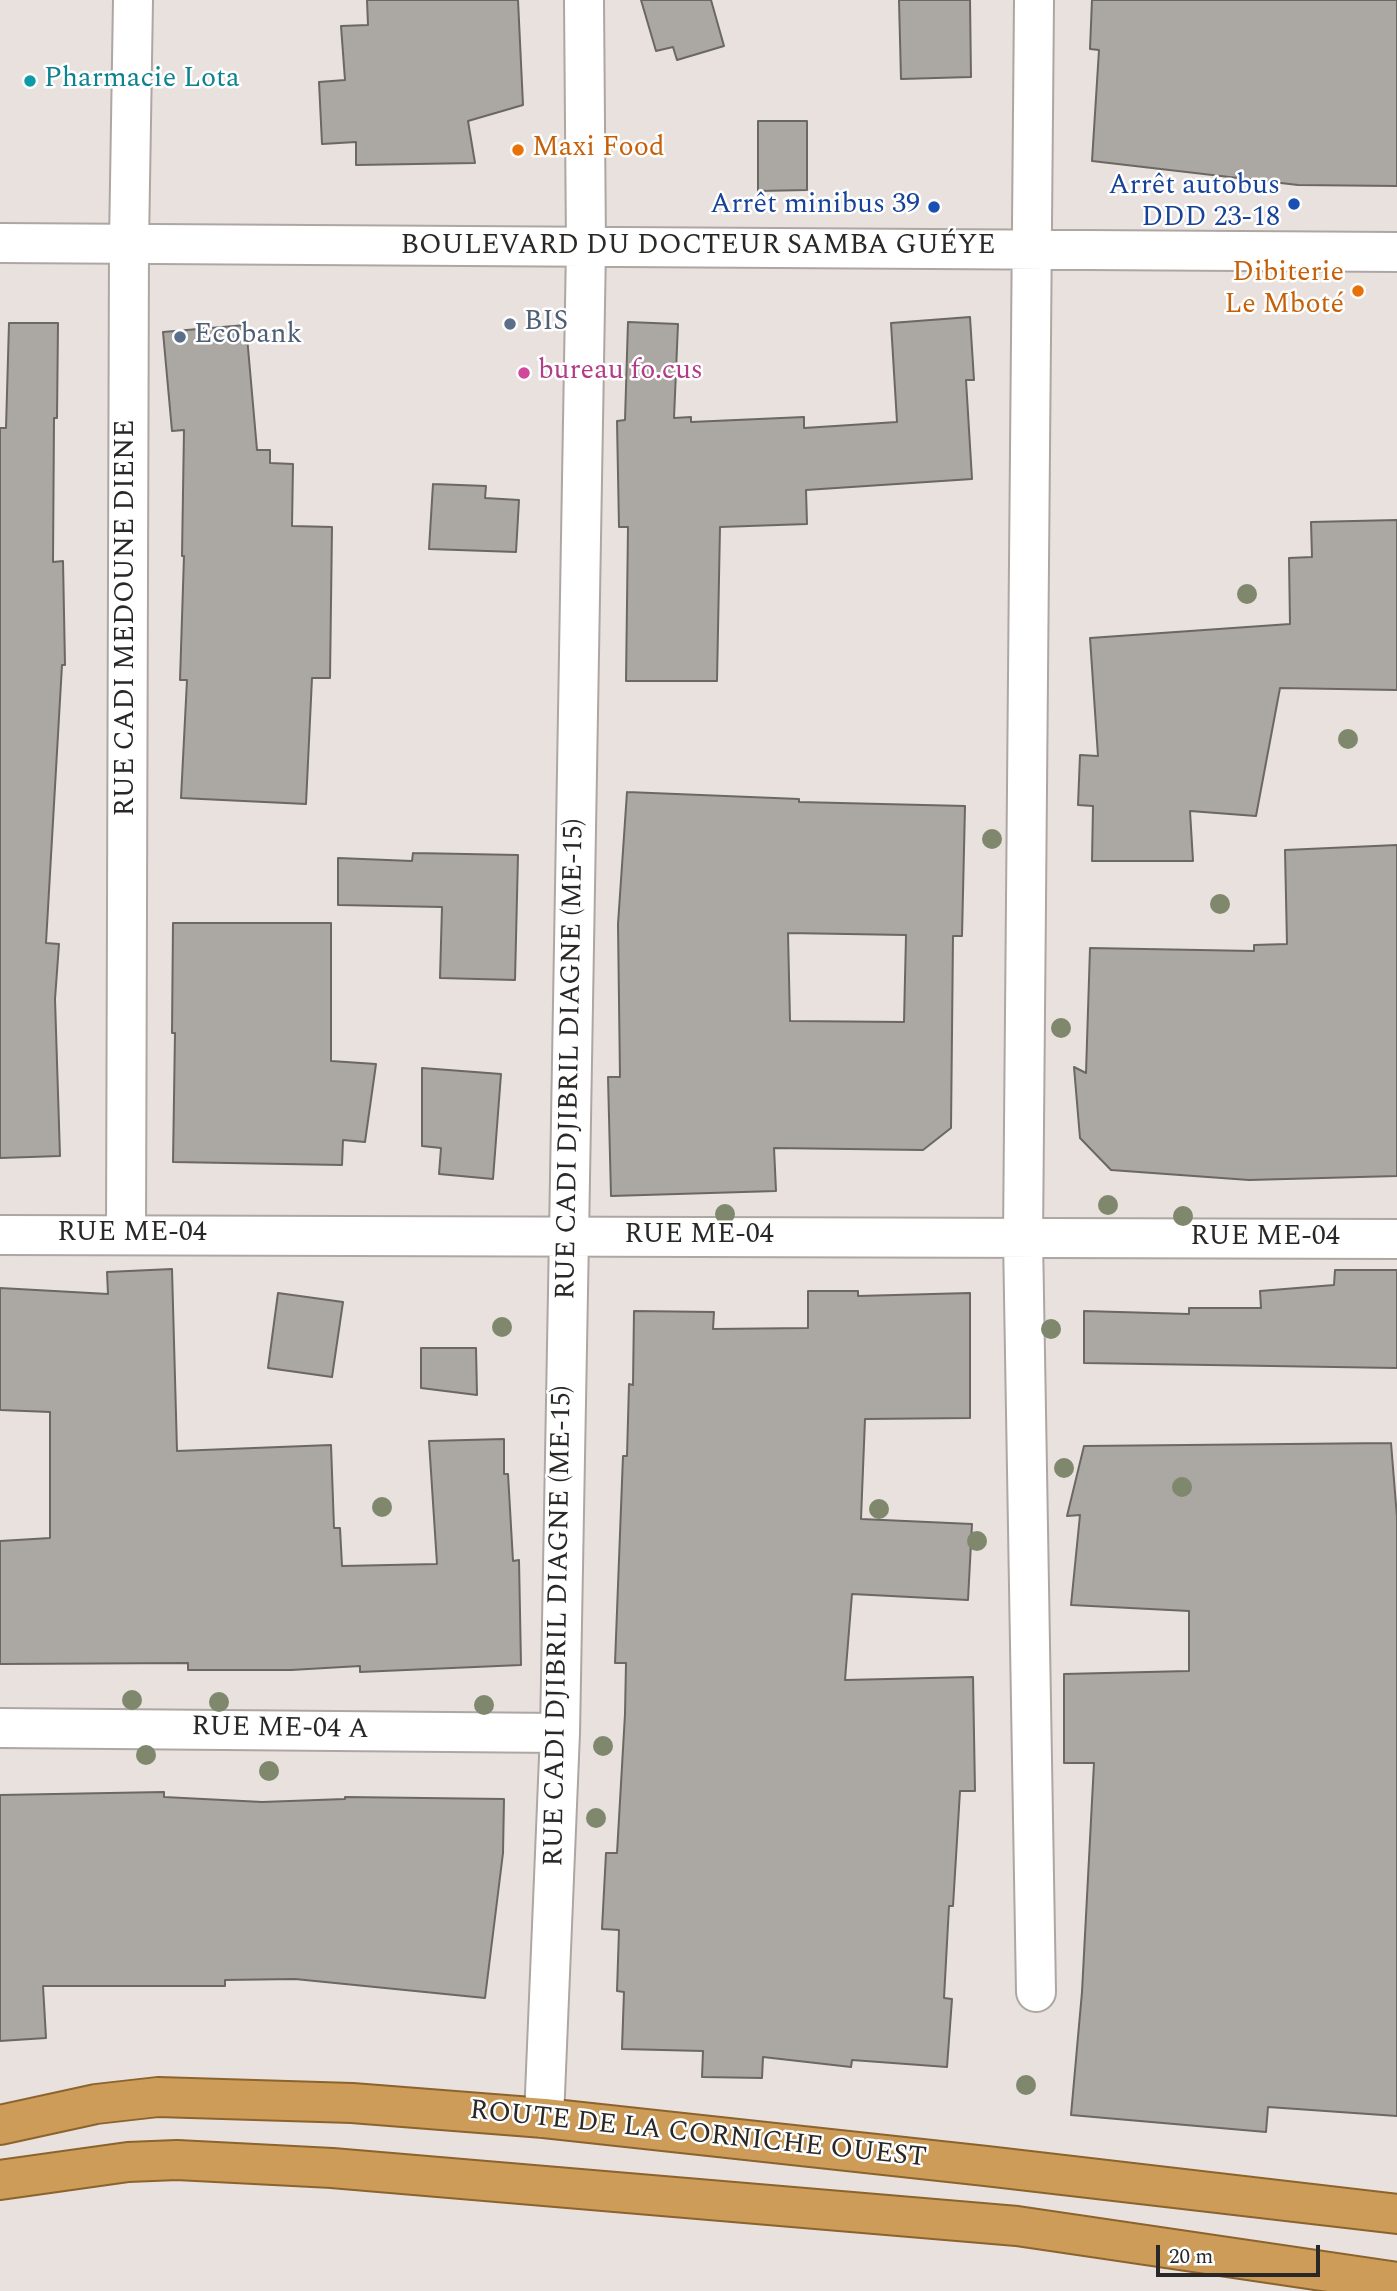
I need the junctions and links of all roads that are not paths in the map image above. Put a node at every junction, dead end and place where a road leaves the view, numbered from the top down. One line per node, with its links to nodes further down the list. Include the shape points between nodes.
1 (132, 0): 5 (street, RUE CADI MEDOUNE DIENE)
2 (584, 0): 6 (street, RUE CADI DJIBRIL DIAGNE (ME-15))
3 (1034, 0): 7 (street)
4 (0, 243): 5 (street, BOULEVARD DU DOCTEUR SAMBA GUÉYE)
5 (129, 244): 6 (street, BOULEVARD DU DOCTEUR SAMBA GUÉYE); 10 (street, RUE CADI MEDOUNE DIENE)
6 (586, 247): 7 (street, BOULEVARD DU DOCTEUR SAMBA GUÉYE); 11 (street, RUE CADI DJIBRIL DIAGNE (ME-15))
7 (1032, 250): 8 (street, BOULEVARD DU DOCTEUR SAMBA GUÉYE); 12 (street)
8 (1397, 252)
9 (0, 1235): 10 (street, RUE ME-04)
10 (126, 1235): 11 (street, RUE ME-04)
11 (569, 1236): 12 (street, RUE ME-04); 15 (street, RUE CADI DJIBRIL DIAGNE (ME-15))
12 (1023, 1238): 13 (street, RUE ME-04); 16 (street)
13 (1397, 1240)
14 (0, 1728): 15 (street, RUE ME-04 A)
15 (560, 1733): 17 (street, RUE CADI DJIBRIL DIAGNE (ME-15))
16 (1036, 1992)
17 (544, 2118): 18 (highway, ROUTE DE LA CORNICHE OUEST, via 352,2103 158,2097 96,2104); 20 (highway, ROUTE DE LA CORNICHE OUEST)
18 (0, 2125)
19 (0, 2180): 21 (highway, ROUTE DE LA CORNICHE OUEST, via 128,2162 177,2160 332,2168 1017,2226)
20 (1397, 2214)
21 (1397, 2282)

